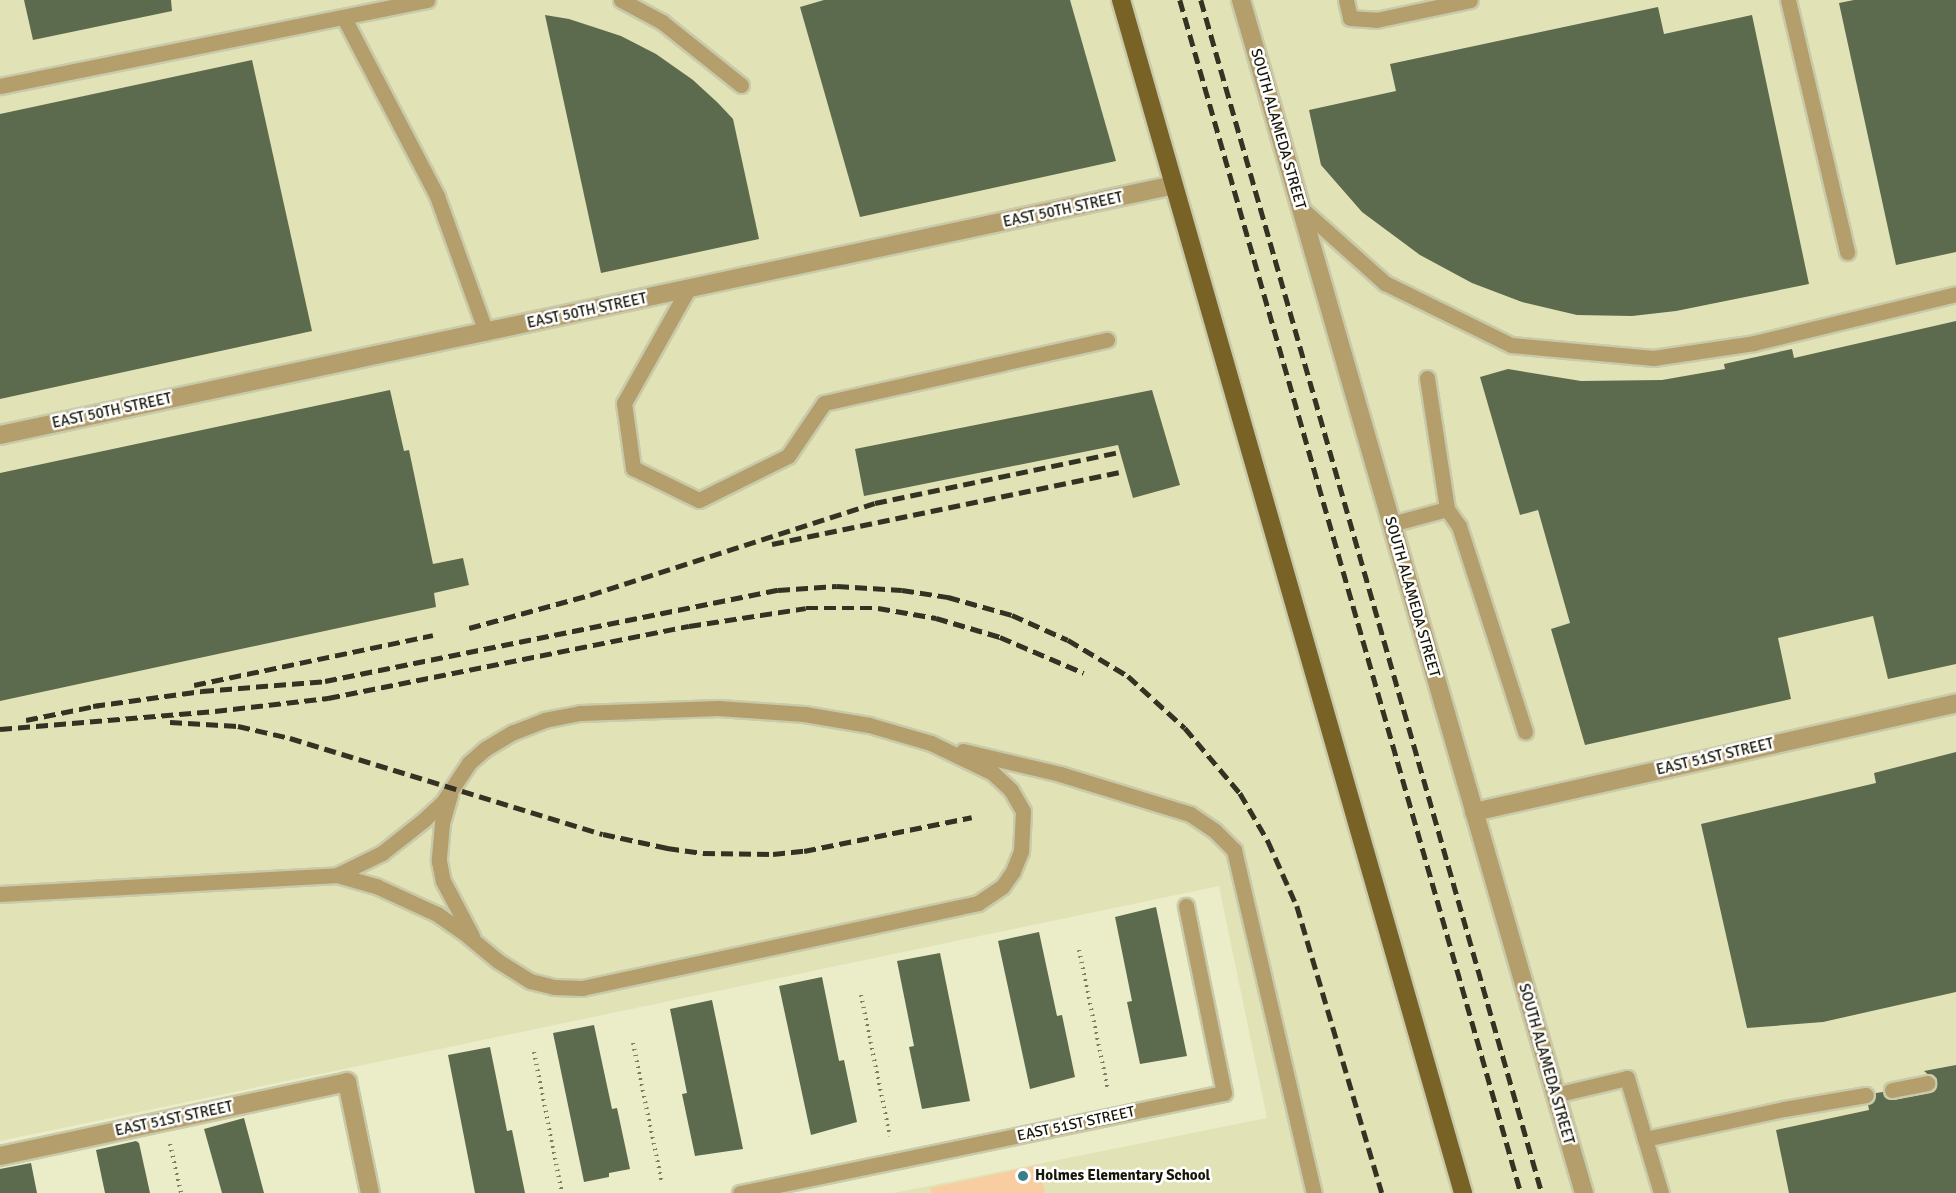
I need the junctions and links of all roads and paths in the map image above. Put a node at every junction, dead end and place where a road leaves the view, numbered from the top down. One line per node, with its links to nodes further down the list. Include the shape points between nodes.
1 (427, 0): 8 (lane)
2 (621, 0): 9 (lane, via 662,22)
3 (1121, 0): 11 (main road)
4 (1241, 0): 12 (street, SOUTH ALAMEDA STREET)
5 (1346, 0): 6 (lane, via 1350,18 1376,20)
6 (1470, 0)
7 (1788, 0): 13 (lane)
8 (344, 18): 10 (lane); 16 (lane, via 437,196)
9 (741, 85)
10 (0, 86)
11 (1174, 185): 14 (street, EAST 50TH STREET); 50 (main road)
12 (1301, 208): 15 (lane, via 1385,283 1511,345 1653,358 1754,343); 21 (street, SOUTH ALAMEDA STREET)
13 (1847, 252)
14 (688, 289): 16 (street, EAST 50TH STREET); 17 (lane, via 624,403 633,468 699,500 788,456 824,404)
15 (1956, 294)
16 (486, 332): 19 (street, EAST 50TH STREET)
17 (1107, 340)
18 (1427, 378): 20 (lane)
19 (0, 435)
20 (1447, 509): 21 (lane); 23 (lane, via 1459,526)
21 (1391, 524): 26 (street, SOUTH ALAMEDA STREET)
22 (1956, 703): 26 (street, EAST 51ST STREET)
23 (1526, 732)
24 (931, 743): 25 (lane, via 858,723 773,711 684,707 580,713 513,732 478,755); 30 (lane, via 993,773 1011,790 1023,811 1024,832 1013,871 1002,887 978,903 582,988 530,981); 49 (lane, via 1060,774 1190,814 1234,850)
25 (453, 787): 27 (lane, via 425,819 382,853); 30 (lane, via 442,823 439,861 442,881)
26 (1474, 812): 38 (street, SOUTH ALAMEDA STREET)
27 (337, 874): 28 (lane); 30 (lane, via 409,899)
28 (0, 894)
29 (1186, 906): 48 (lane, EAST 51ST STREET, via 1224,1093)
30 (474, 940)
31 (1079, 950): 36 (path)
32 (861, 995): 41 (path)
33 (633, 1043): 44 (path)
34 (534, 1052): 47 (path)
35 (1927, 1083): 37 (lane)
36 (1108, 1090)
37 (1892, 1090)
38 (1555, 1095): 42 (lane, via 1627,1077); 51 (street, SOUTH ALAMEDA STREET)
39 (1866, 1095): 42 (lane)
40 (168, 1136): 45 (path)
41 (890, 1136)
42 (1645, 1139): 52 (lane)
43 (0, 1156): 46 (street, EAST 51ST STREET, via 347,1082)
44 (662, 1183)
45 (182, 1193)
46 (370, 1193)
47 (562, 1193)
48 (740, 1193)
49 (1314, 1193)
50 (1463, 1193)
51 (1584, 1193)
52 (1661, 1193)

